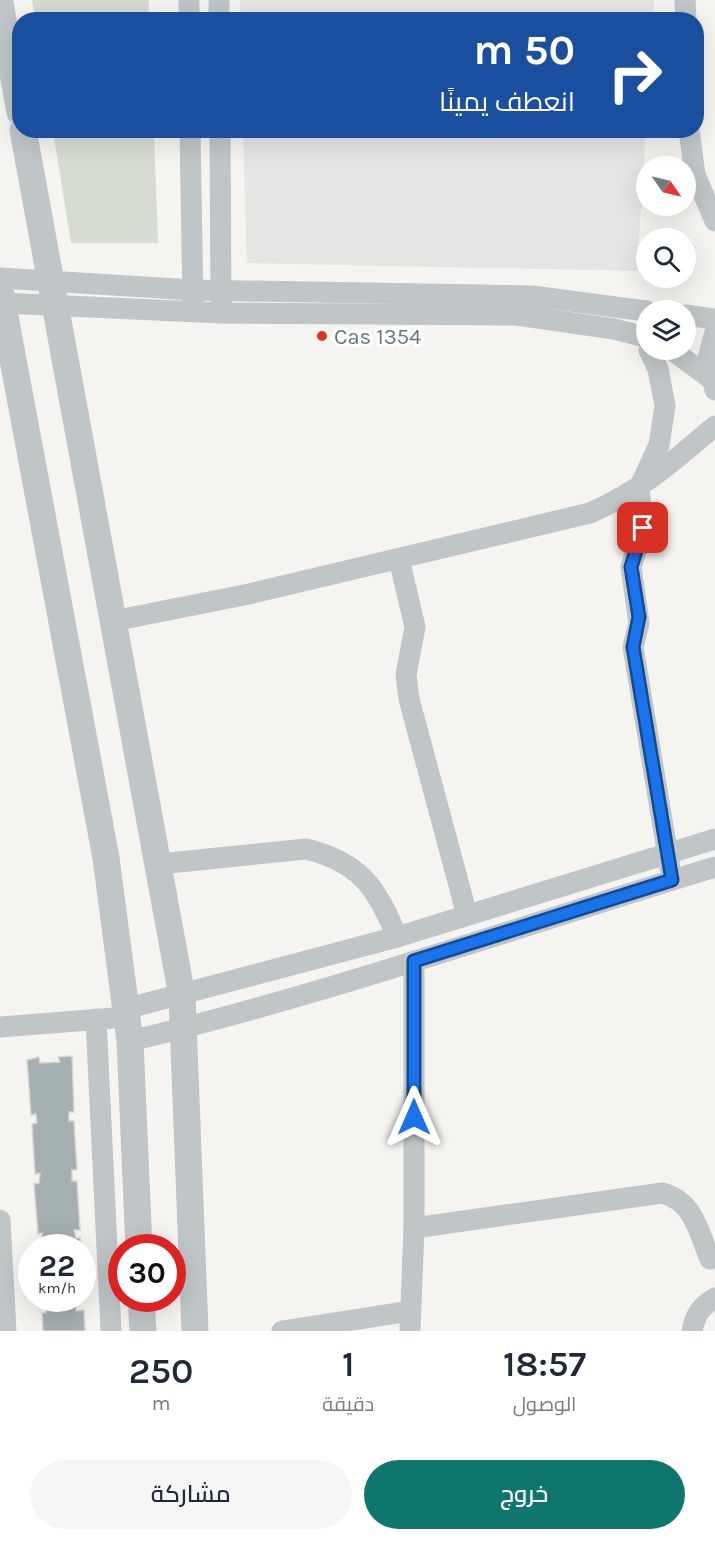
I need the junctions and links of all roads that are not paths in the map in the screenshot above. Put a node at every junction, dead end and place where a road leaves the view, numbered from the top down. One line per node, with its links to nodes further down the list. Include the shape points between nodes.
1 (0, 3): 2 (street)
2 (12, 68)
3 (24, 138): 11 (street)
4 (190, 138): 9 (street)
5 (220, 138): 10 (street)
6 (690, 138): 7 (street, via 695,175)
7 (715, 221)
8 (1, 290): 11 (street); 36 (street, via 106,858)
9 (192, 290): 10 (street); 11 (street); 13 (street)
10 (220, 291): 12 (street, via 532,296); 14 (street)
11 (52, 294): 13 (street); 25 (street)
12 (636, 310)
13 (193, 312): 14 (street)
14 (221, 313): 18 (street, via 517,315)
15 (696, 316): 16 (street)
16 (715, 319)
17 (715, 332): 21 (street, via 708,358)
18 (636, 340)
19 (652, 360): 23 (street, via 663,387 664,426 660,445)
20 (684, 360): 21 (street)
21 (713, 384)
22 (715, 426): 23 (street)
23 (639, 488): 24 (street, via 612,504 568,520); 27 (street, via 643,528 631,567 639,617 633,647)
24 (399, 559): 25 (street); 31 (street, via 415,627 406,675 409,699)
25 (113, 621): 28 (street)
26 (715, 839): 27 (street)
27 (668, 854): 30 (street); 31 (street)
28 (159, 864): 32 (street, via 306,849 324,853 364,878 382,902); 34 (street)
29 (715, 867): 30 (street)
30 (672, 880): 33 (street)
31 (467, 915): 32 (street)
32 (397, 936): 34 (street)
33 (414, 961): 38 (street); 40 (street)
34 (182, 996): 36 (street); 38 (street)
35 (96, 1019): 36 (street); 37 (street); 48 (street)
36 (127, 1022): 38 (street); 41 (street)
37 (0, 1027)
38 (186, 1028): 50 (street)
39 (0, 1221): 44 (street)
40 (414, 1228): 42 (street, via 662,1192 676,1196 688,1206); 46 (street)
41 (138, 1234)
42 (710, 1259)
43 (715, 1298): 52 (street, via 703,1305)
44 (2, 1308): 47 (street)
45 (142, 1312): 49 (street)
46 (410, 1321): 51 (street)
47 (6, 1331)
48 (111, 1331)
49 (143, 1331)
50 (195, 1331)
51 (282, 1331)
52 (692, 1331)

